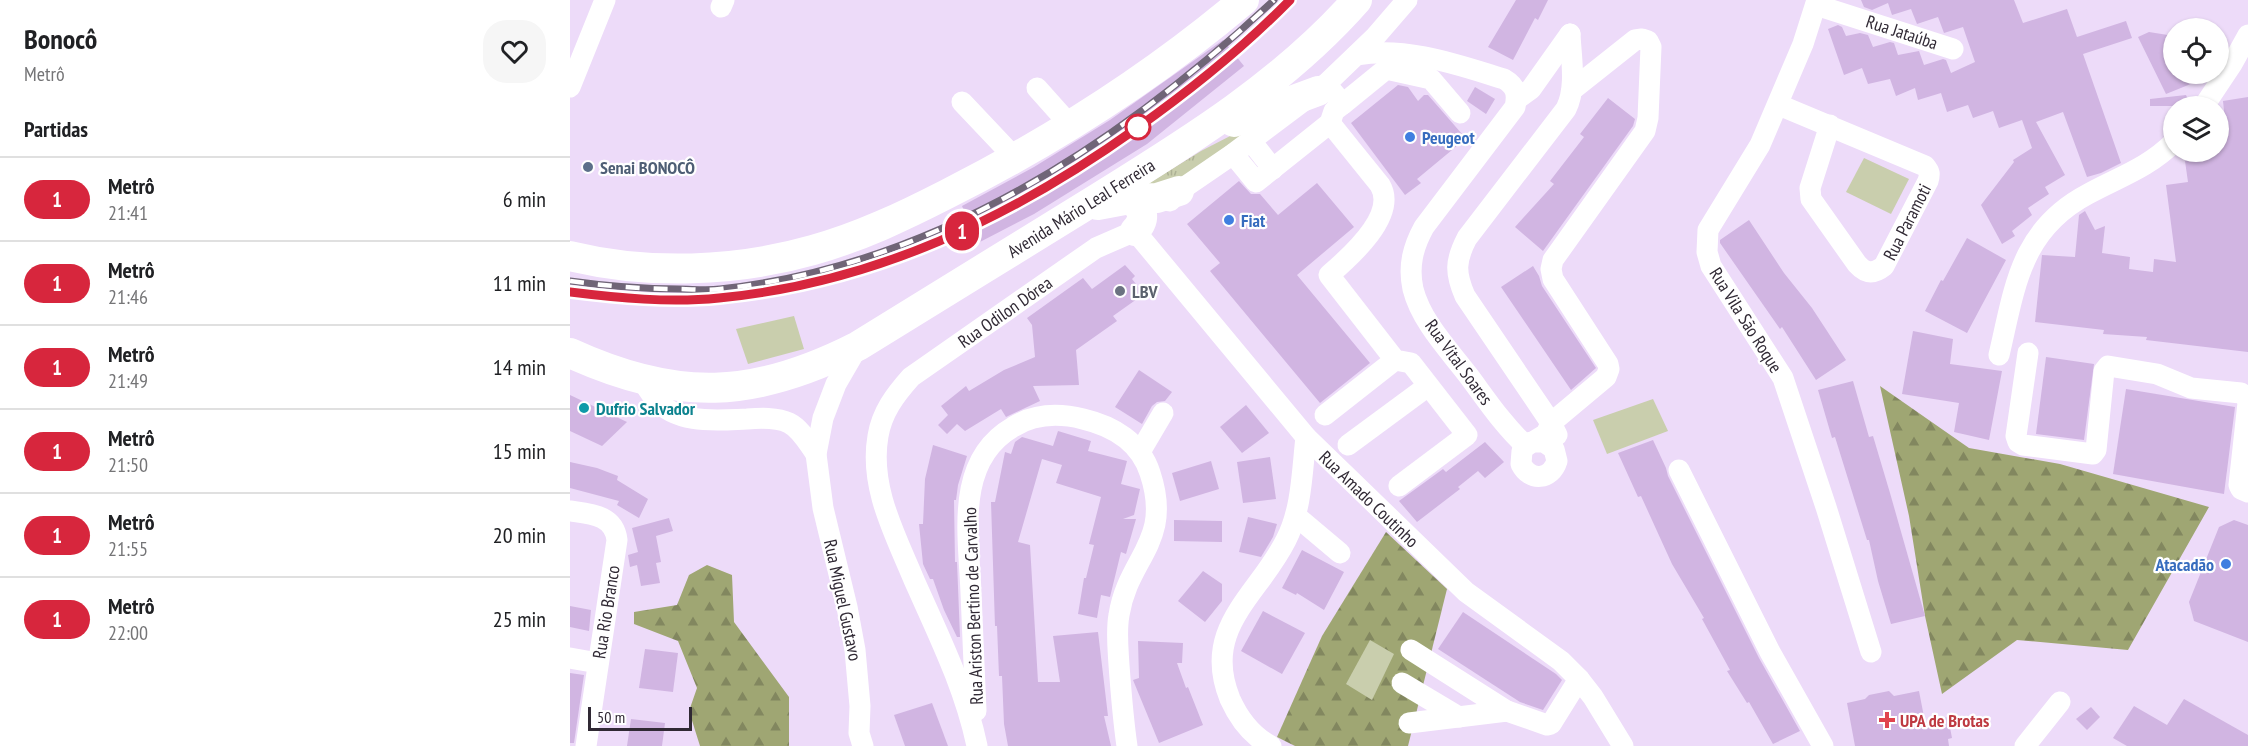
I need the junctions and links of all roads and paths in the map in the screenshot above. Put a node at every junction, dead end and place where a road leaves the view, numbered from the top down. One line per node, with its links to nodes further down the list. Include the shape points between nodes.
1 (605, 0): 11 (street)
2 (1244, 0): 21 (highway)
3 (1357, 0): 23 (highway, Avenida Mário Leal Ferreira, via 1316,43)
4 (1407, 0): 6 (street, Rua Odilon Dórea)
5 (1816, 3): 8 (street, Rua Jataúba); 18 (street, Rua Vila São Roque)
6 (1389, 22): 9 (street, via 1395,44); 10 (street, Rua Odilon Dórea)
7 (2248, 35): 15 (street)
8 (1953, 49)
9 (1412, 54): 10 (street); 16 (street, via 1504,79 1512,83)
10 (1357, 55): 14 (street, Rua Odilon Dórea)
11 (570, 87)
12 (1037, 88): 21 (street)
13 (1572, 90): 16 (street, Rua Vital Soares, via 1570,34 1531,89); 43 (street, via 1566,109 1467,238 1456,273 1465,296); 43 (street, via 1635,40 1648,41 1651,47 1646,130 1553,260 1551,269 1553,279 1609,369 1606,376)
14 (1329, 93): 19 (street, via 1386,69 1431,79); 20 (street, via 1334,111); 23 (highway, via 1254,114); 24 (street, Rua Odilon Dórea)
15 (2211, 96)
16 (1517, 99): 45 (street, Rua Vital Soares, via 1416,241 1412,273 1413,290 1429,323 1507,427)
17 (963, 102): 27 (street)
18 (1779, 105): 22 (street, Rua Paramoti); 57 (street, Rua Vila São Roque, via 1760,145 1713,219 1707,252 1711,266 1783,378)
19 (1460, 113)
20 (1330, 123): 28 (street); 38 (street, via 1380,184 1386,204 1368,236 1329,275)
21 (1070, 126): 27 (highway)
22 (1830, 126): 22 (street, Rua Paramoti, via 1810,188 1811,200 1862,270 1878,271 1930,174 1925,166)
23 (1190, 141): 31 (highway, Avenida Mário Leal Ferreira)
24 (1251, 141): 26 (street, Rua Odilon Dórea); 28 (street)
25 (2163, 152): 37 (street, via 2150,163 2064,209 2043,228 2022,267)
26 (1233, 153): 28 (street, via 1256,182); 29 (street, Rua Odilon Dórea)
27 (1014, 158): 33 (highway, via 875,228 783,257 674,268 620,265)
28 (1273, 169)
29 (1179, 191): 30 (highway, via 1157,198); 32 (street, Rua Odilon Dórea)
30 (1130, 199): 31 (highway); 32 (highway, via 1142,213)
31 (1081, 209): 34 (highway, Avenida Mário Leal Ferreira)
32 (1135, 231): 44 (street, Rua Amado Coutinho); 67 (street, Rua Odilon Dórea, via 1096,248 911,377 890,401 878,435 876,470 883,507 965,698)
33 (570, 256)
34 (858, 346): 39 (highway, Avenida Mário Leal Ferreira, via 778,380 746,386 712,388); 48 (street, via 836,384 823,418)
35 (570, 353): 39 (highway, Avenida Mário Leal Ferreira)
36 (2028, 353): 52 (street, via 2018,442 2093,454 2104,371 2108,366 2142,370 2191,388 2241,393 2246,397 2239,485)
37 (1999, 355)
38 (1395, 360): 40 (street, via 1411,363); 42 (street)
39 (642, 380): 48 (street, via 656,401 673,413 688,418 757,418 789,423 801,432)
40 (1428, 386): 46 (street); 51 (street, via 1467,435)
41 (1163, 413): 47 (street)
42 (1325, 415)
43 (1551, 423): 45 (street, via 1546,434); 49 (street, via 1557,437)
44 (1306, 437): 54 (street); 60 (street, Rua Amado Coutinho, via 1466,592 1562,661)
45 (1529, 444): 49 (street, via 1549,444); 49 (street, via 1522,451 1521,464 1528,474 1552,472)
46 (1348, 445)
47 (1140, 452): 67 (street, Rua Ariston Bertino de Carvalho, via 1115,429 1074,416 1054,415 1016,424 983,454 974,474 969,510); 69 (street, Rua Ariston Bertino de Carvalho, via 1153,483 1156,520 1152,539 1127,587 1117,627)
48 (816, 454): 66 (street, Rua Miguel Gustavo, via 823,508 855,650)
49 (1556, 455)
50 (1679, 470): 72 (street, via 1770,652)
51 (1399, 486)
52 (2248, 492)
53 (570, 511): 59 (street, Rua Rio Branco, via 608,521 616,530)
54 (1296, 516): 55 (street); 70 (street, via 1278,554 1236,613 1222,648 1225,686 1233,706 1245,725)
55 (1340, 553)
56 (1411, 650): 63 (street)
57 (1870, 652)
58 (570, 658): 59 (street)
59 (598, 663): 68 (street, Rua Rio Branco)
60 (1579, 679): 63 (street, via 1549,725); 71 (street, Rua Amado Coutinho)
61 (1402, 683): 64 (street)
62 (2060, 702): 73 (street)
63 (1507, 711): 64 (street)
64 (1458, 717): 65 (street)
65 (1408, 723)
66 (860, 742)
67 (977, 744)
68 (586, 746)
69 (1127, 746)
70 (1271, 746)
71 (1623, 746)
72 (1823, 746)
73 (2025, 746)

